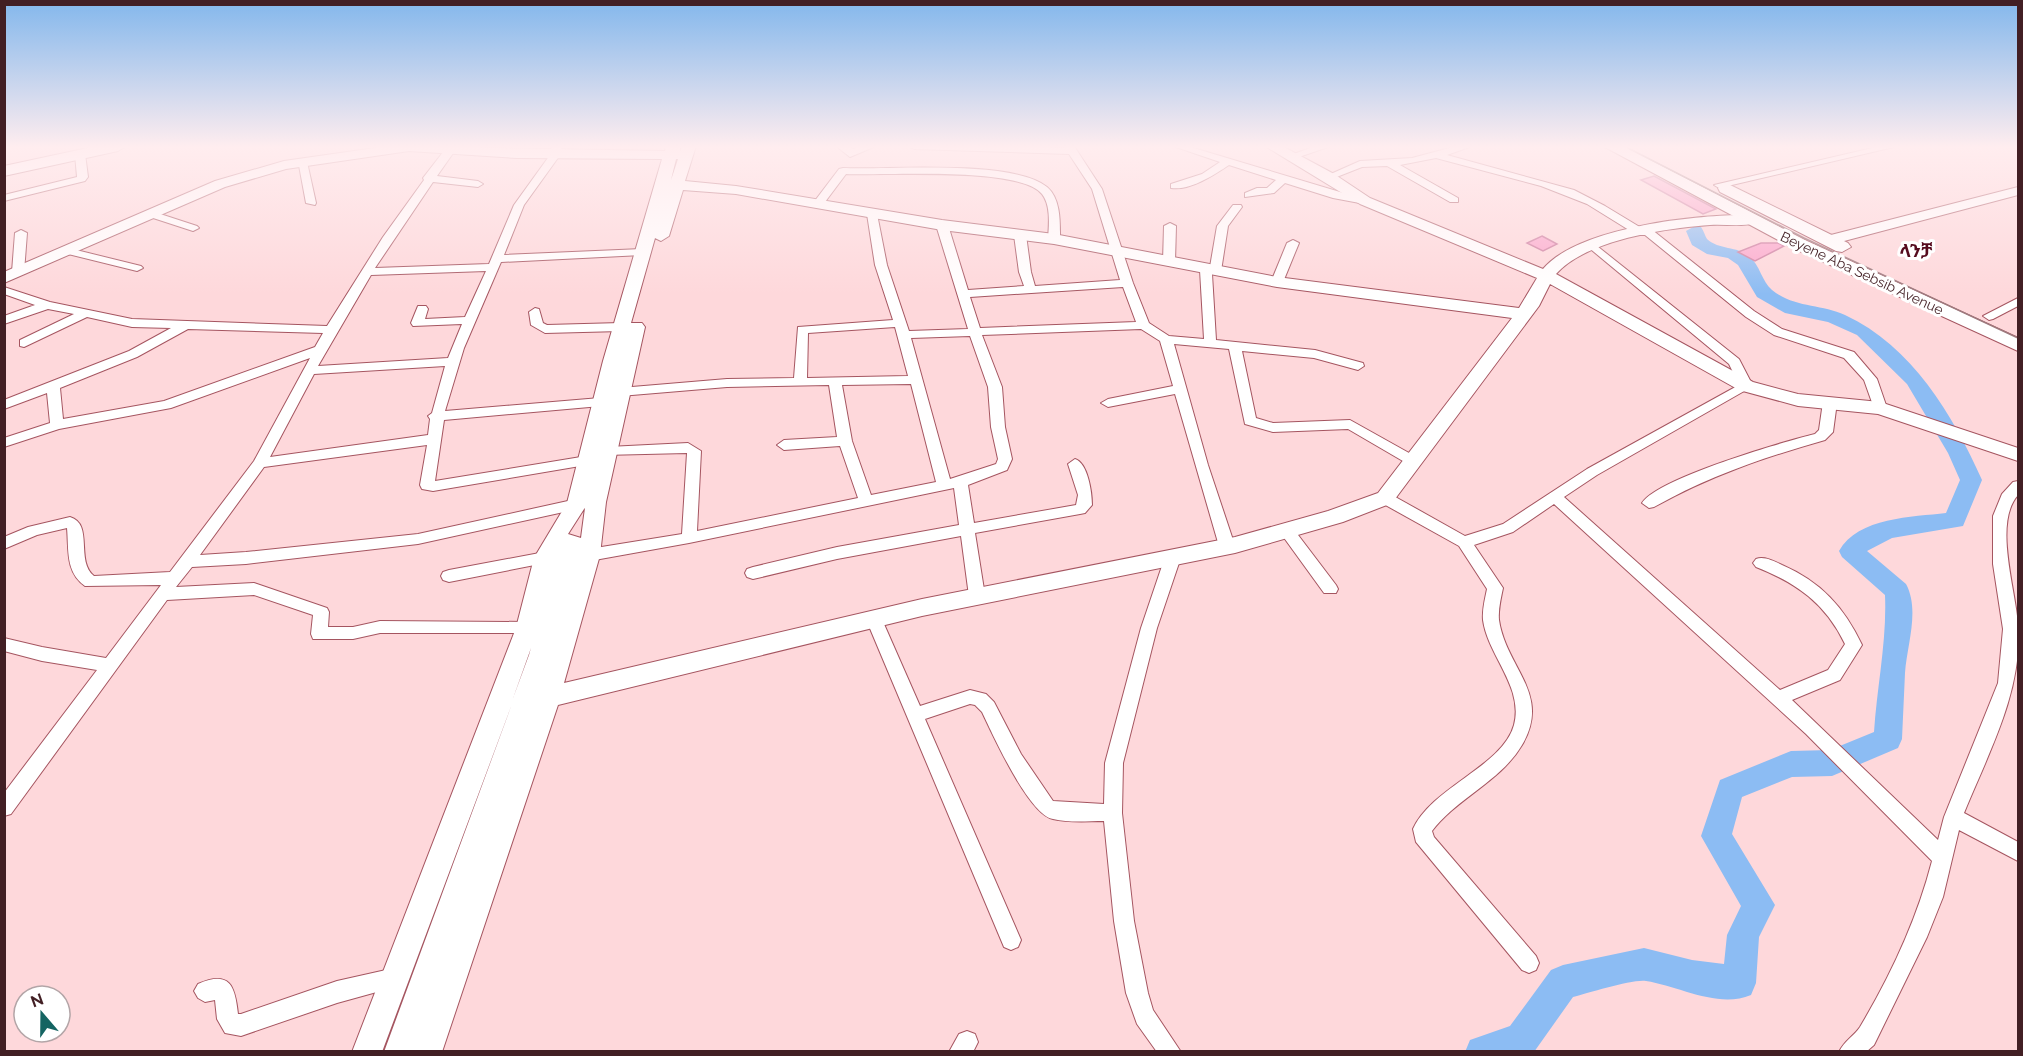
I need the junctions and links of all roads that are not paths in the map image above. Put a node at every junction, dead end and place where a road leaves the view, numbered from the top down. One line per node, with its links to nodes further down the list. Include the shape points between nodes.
1 (197, 195): 24 (street)
2 (309, 195): 20 (street)
3 (417, 195): 45 (street)
4 (526, 195): 42 (street)
5 (665, 195): 40 (street)
6 (667, 195): 84 (street, via 655,255)
7 (767, 195): 21 (street)
8 (825, 195): 21 (street)
9 (1048, 195): 34 (street, via 1053,205)
10 (1099, 195): 38 (street)
11 (1342, 195): 19 (street)
12 (1356, 195): 19 (street)
13 (1446, 195): 18 (street)
14 (1575, 195): 31 (street)
15 (1704, 195): 23 (main road, Beyene Aba Sebsib Avenue)
16 (1741, 195): 35 (main road, Beyene Aba Sebsib Avenue)
17 (2002, 195): 35 (street)
18 (1454, 200)
19 (1365, 201): 47 (street)
20 (311, 203)
21 (818, 204): 25 (street)
22 (1237, 207): 44 (street, via 1223,226)
23 (1730, 209): 26 (main road, Beyene Aba Sebsib Avenue); 27 (street)
24 (151, 214): 30 (street); 39 (street)
25 (872, 214): 28 (street); 66 (street)
26 (1751, 220): 27 (street); 72 (main road, Beyene Aba Sebsib Avenue)
27 (1697, 223): 31 (street)
28 (942, 225): 33 (street); 52 (street)
29 (1170, 226): 41 (street)
30 (193, 228)
31 (1644, 232): 37 (street); 88 (street, via 1778,332 1849,355 1870,379)
32 (21, 233): 46 (street)
33 (1020, 235): 34 (street); 51 (street)
34 (1054, 239): 38 (street)
35 (1829, 240): 59 (main road, Beyene Aba Sebsib Avenue)
36 (1293, 243): 48 (street)
37 (1592, 245): 47 (street, via 1560,261); 82 (street, via 1734,362)
38 (1117, 250): 41 (street); 49 (street)
39 (68, 251): 43 (street); 46 (street)
40 (642, 252): 42 (street); 64 (street)
41 (1169, 262): 44 (street)
42 (496, 263): 45 (street); 61 (street)
43 (137, 268)
44 (1210, 271): 48 (street); 70 (street)
45 (369, 272): 67 (street)
46 (11, 275)
47 (1545, 275): 58 (street); 82 (street)
48 (1277, 282): 58 (street)
49 (1127, 283): 51 (street); 62 (street)
50 (4, 290): 54 (street)
51 (1031, 290): 52 (street)
52 (965, 294): 68 (street)
53 (2019, 302): 59 (street)
54 (47, 305): 57 (street); 60 (street)
55 (422, 309): 61 (street, via 417,323)
56 (535, 312): 64 (street, via 537,325 545,329)
57 (86, 313): 63 (street, via 132,323); 71 (street)
58 (1523, 315): 97 (street)
59 (1989, 315): 65 (main road, Beyene Aba Sebsib Avenue)
60 (4, 320)
61 (471, 320): 75 (street)
62 (1144, 325): 68 (street); 69 (street)
63 (184, 326): 67 (street); 81 (street, via 133,354)
64 (621, 327): 84 (street)
65 (2019, 328)
66 (901, 329): 68 (street); 78 (street); 80 (street, via 802,330)
67 (331, 330): 74 (street)
68 (975, 332): 100 (street, via 995,387 1005,459 1002,467 993,472)
69 (1166, 339): 70 (street); 83 (street)
70 (1210, 342): 73 (street)
71 (24, 343)
72 (2019, 345)
73 (1235, 346): 76 (street, via 1315,354); 97 (street, via 1250,421 1273,428 1350,424)
74 (320, 350): 77 (street); 90 (street, via 166,405)
75 (454, 363): 77 (street); 89 (street)
76 (1358, 366)
77 (310, 370): 98 (street)
78 (915, 380): 79 (street); 101 (street)
79 (835, 382): 80 (street); 92 (street)
80 (800, 383): 84 (street, via 727,383)
81 (53, 386): 87 (street); 90 (street)
82 (1746, 386): 85 (street, via 1789,398); 104 (street, via 1592,472)
83 (1180, 389): 86 (street); 113 (street)
84 (613, 398): 89 (street); 96 (street)
85 (1830, 402): 88 (street); 107 (street, via 1826,432 1820,437 1699,475)
86 (1108, 403)
87 (4, 405)
88 (1880, 408): 95 (street)
89 (435, 416): 91 (street)
90 (57, 425): 93 (street)
91 (435, 439): 96 (street, via 426,478 427,485 433,486); 98 (street)
92 (844, 441): 94 (street); 105 (street)
93 (4, 443)
94 (784, 445)
95 (2019, 455)
96 (598, 457): 106 (street); 110 (street, via 688,448 694,451)
97 (1413, 461): 103 (street)
98 (260, 463): 117 (street)
99 (1075, 464): 108 (street, via 1085,495 1085,505 1080,508)
100 (960, 482): 101 (street); 108 (street)
101 (944, 485): 105 (street)
102 (2019, 486): 129 (street, via 2007,498 2000,516)
103 (1385, 498): 109 (street); 111 (street)
104 (1556, 498): 111 (street, via 1508,528); 131 (street)
105 (866, 501): 110 (street)
106 (586, 503): 114 (street); 115 (street); 117 (street, via 418,539)
107 (1649, 503)
108 (967, 528): 119 (street); 124 (street)
109 (1287, 531): 113 (street); 122 (street)
110 (689, 538): 114 (street)
111 (1464, 542): 139 (street, via 1495,588 1492,626 1524,698 1522,727 1493,766 1440,808 1422,830 1426,842)
112 (4, 544): 121 (street, via 33,531 70,522 75,527 75,546 85,579 91,582)
113 (1227, 546): 116 (street)
114 (581, 548): 130 (street); 143 (street)
115 (545, 558): 120 (street); 126 (street)
116 (1172, 560): 124 (street); 134 (street, via 1149,628 1114,764)
117 (189, 561): 121 (street)
118 (1761, 563): 131 (street, via 1814,587 1843,620 1854,645 1834,675)
119 (753, 573)
120 (449, 576)
121 (176, 578): 123 (street)
122 (1330, 588)
123 (165, 594): 126 (street, via 254,589 321,612 319,634 380,627); 128 (street)
124 (977, 596): 125 (street)
125 (874, 619): 130 (street); 132 (street)
126 (526, 628): 140 (street)
127 (4, 644): 128 (street)
128 (109, 664): 133 (street)
129 (2013, 684): 135 (street)
130 (548, 697): 144 (street)
131 (1779, 698): 137 (street)
132 (914, 715): 134 (street, via 970,697 980,699 1046,807); 138 (street)
133 (8, 799)
134 (1113, 813): 145 (street, via 1119,886 1137,993 1145,1016)
135 (1953, 817): 136 (street); 137 (street)
136 (2019, 852)
137 (1943, 858): 146 (street, via 1917,937 1866,1037)
138 (1011, 940)
139 (1529, 963)
140 (395, 978): 141 (street, via 337,992 241,1025 233,1025 228,1019 221,989); 142 (street)
141 (205, 992)
142 (367, 1052)
143 (399, 1052)
144 (427, 1052)
145 (1170, 1052)
146 (1850, 1052)

